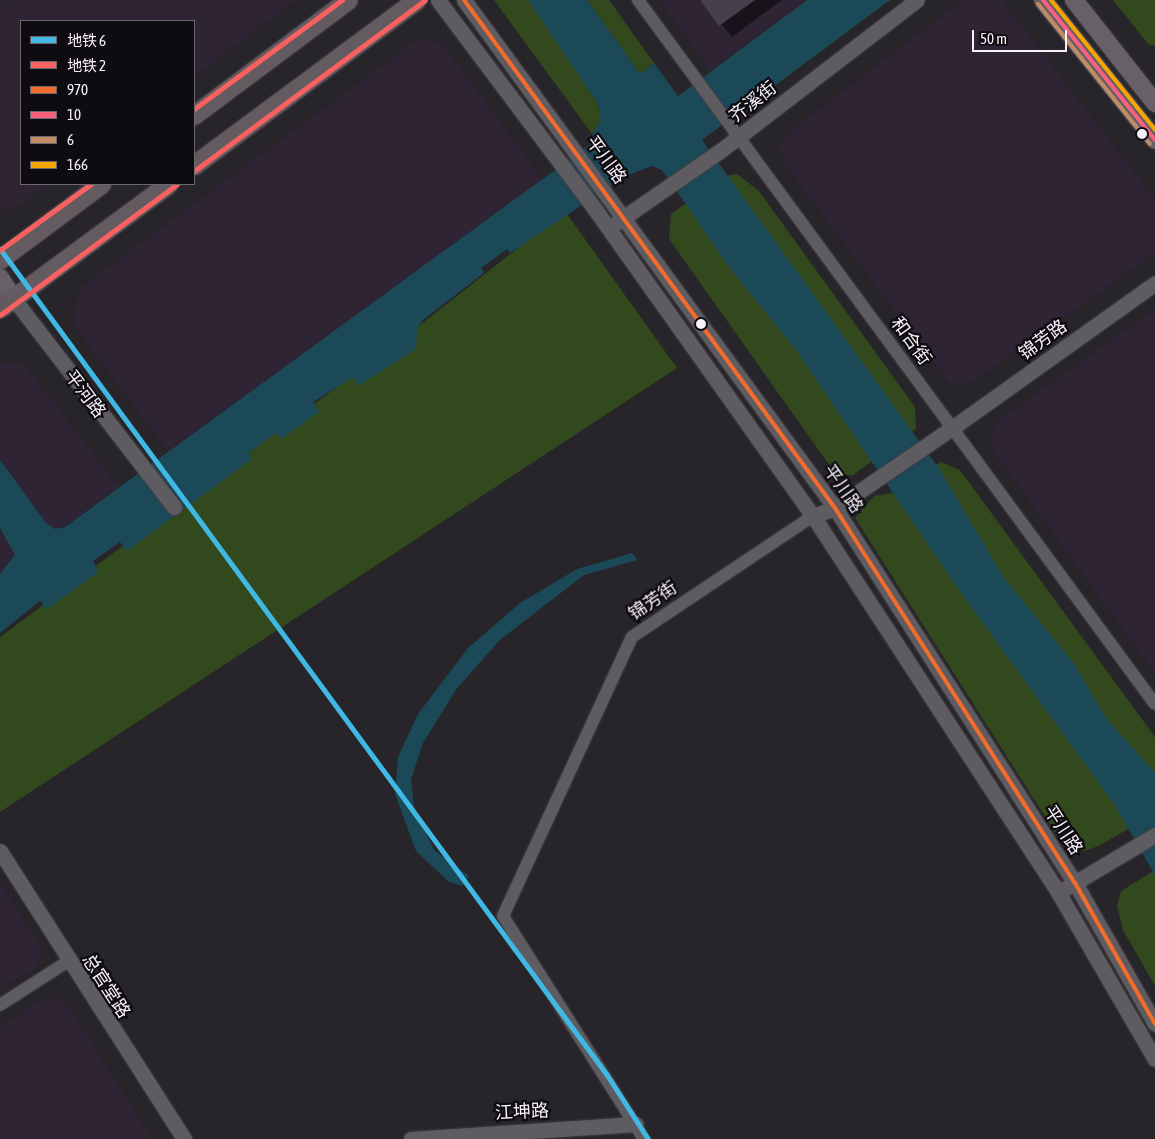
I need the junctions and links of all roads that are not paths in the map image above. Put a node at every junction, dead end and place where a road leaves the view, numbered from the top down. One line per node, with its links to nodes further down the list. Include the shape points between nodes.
1 (348, 0): 10 (main road)
2 (416, 0): 13 (main road)
3 (438, 0): 17 (street)
4 (464, 0): 16 (street, 平川路)
5 (638, 0): 11 (street, 和合街)
6 (917, 0): 11 (street, 齐溪街)
7 (1042, 0): 12 (main road)
8 (1074, 0): 9 (main road)
9 (1155, 103)
10 (195, 114)
11 (735, 132): 16 (street, 齐溪街, via 720,151); 22 (street, 和合街)
12 (1155, 140)
13 (195, 164)
14 (100, 185): 18 (main road)
15 (167, 185): 21 (main road)
16 (624, 218): 17 (street, 齐溪街); 24 (street, 平川路)
17 (608, 228): 25 (street)
18 (0, 259)
19 (0, 278): 21 (main road, 平河路)
20 (1155, 282): 22 (street, 锦芳路)
21 (7, 303): 23 (street, 平河路)
22 (952, 428): 24 (street, 锦芳街); 26 (street, 和合街)
23 (174, 507)
24 (835, 508): 25 (street, 锦芳街); 29 (street, 平川路)
25 (813, 516): 30 (street); 35 (street, 锦芳街, via 632,637 503,916)
26 (1155, 704)
27 (1155, 835): 29 (street)
28 (0, 851): 31 (street, 总官堂路)
29 (1075, 883): 30 (street); 33 (street, 平川路)
30 (1058, 892): 34 (street)
31 (67, 962): 32 (street); 36 (street, 总官堂路)
32 (0, 1005)
33 (1155, 1024)
34 (1155, 1059)
35 (635, 1124): 37 (street, 江坤路); 38 (street)
36 (184, 1139)
37 (411, 1139)
38 (644, 1139)

